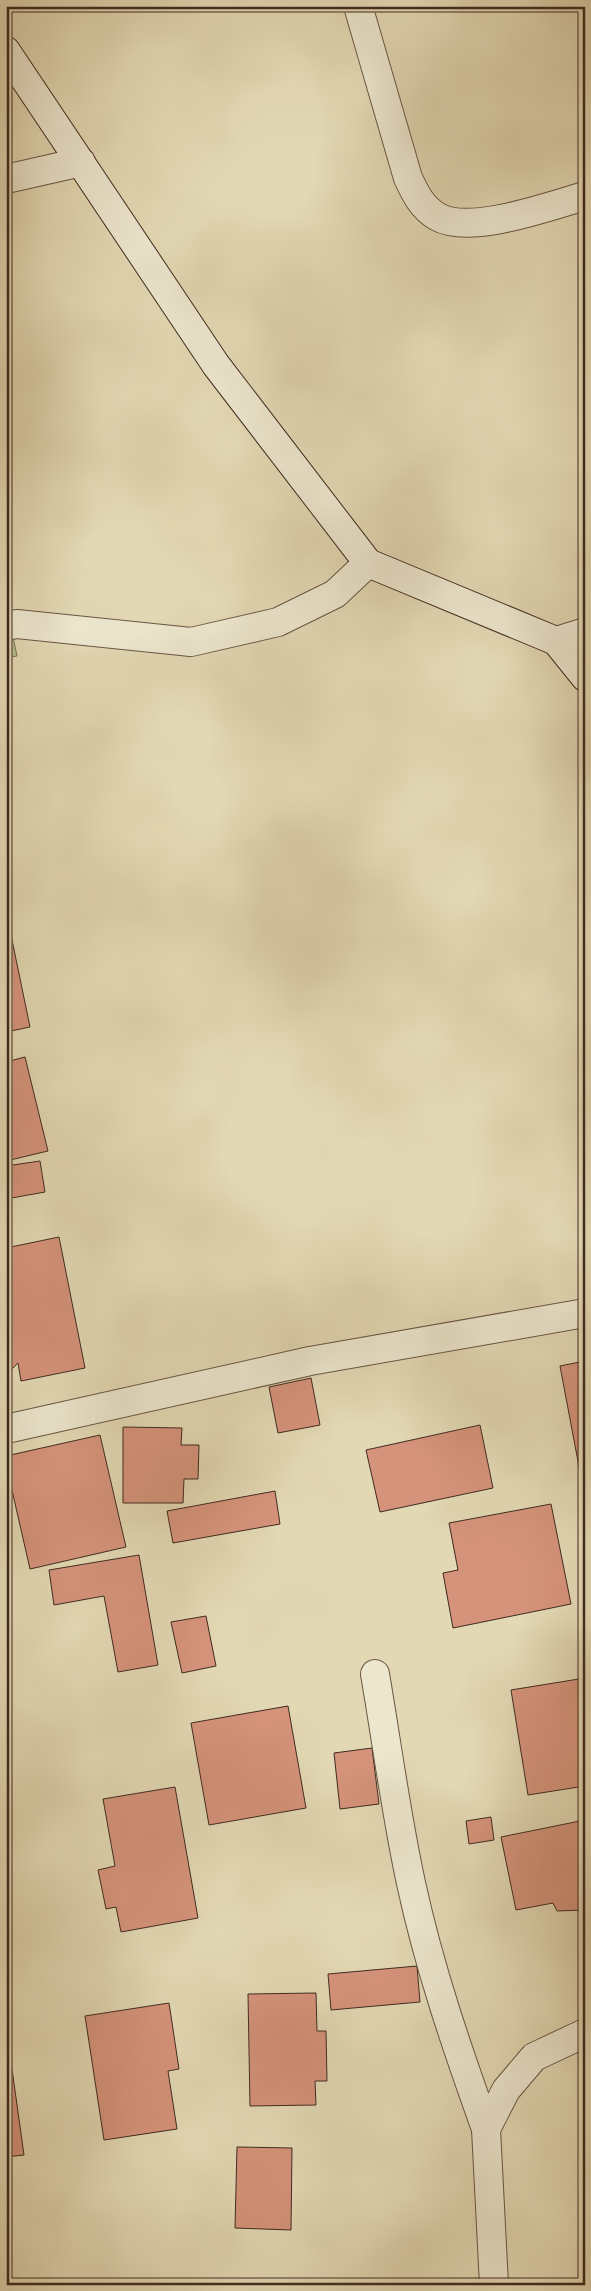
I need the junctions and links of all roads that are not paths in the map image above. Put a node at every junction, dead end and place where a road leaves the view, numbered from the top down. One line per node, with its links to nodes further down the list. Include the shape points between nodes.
1 (358, 6): 5 (street, via 408,178 418,200 438,217 460,223 489,222)
2 (6, 51): 3 (street)
3 (81, 162): 4 (street); 6 (street, via 216,365)
4 (6, 179)
5 (585, 196)
6 (368, 564): 7 (street, via 335,594 278,622 191,642 17,624); 9 (street)
7 (6, 626)
8 (585, 632): 9 (street)
9 (556, 641): 10 (street)
10 (585, 677)
11 (585, 1313): 12 (street, via 310,1361)
12 (6, 1429)
13 (375, 1674): 15 (street, via 410,1882 453,2038)
14 (585, 2033): 15 (street, via 534,2057 506,2090)
15 (486, 2129): 16 (street)
16 (494, 2285)

